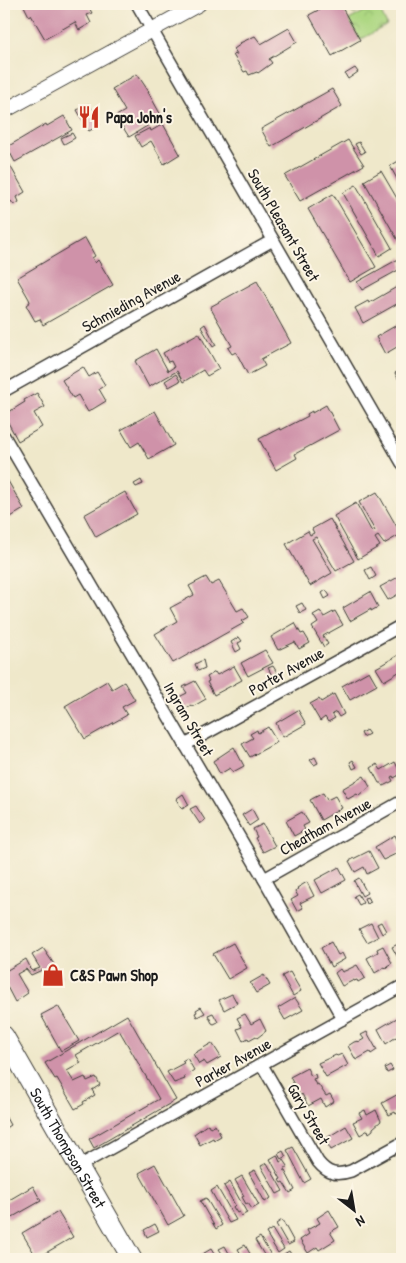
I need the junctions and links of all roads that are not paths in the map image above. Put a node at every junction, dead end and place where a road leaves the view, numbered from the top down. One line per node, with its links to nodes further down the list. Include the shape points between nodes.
1 (137, 4): 3 (street, South Pleasant Street)
2 (199, 4): 3 (street)
3 (152, 30): 4 (street); 5 (street, South Pleasant Street)
4 (4, 111)
5 (273, 240): 6 (street, Schmieding Avenue); 8 (street, South Pleasant Street)
6 (4, 391)
7 (4, 436): 10 (street, Ingram Street)
8 (402, 463)
9 (402, 625): 10 (street, Porter Avenue)
10 (185, 745): 12 (street, Ingram Street)
11 (402, 801): 12 (street, Cheatham Avenue)
12 (264, 879): 14 (street, Ingram Street)
13 (402, 986): 14 (street, Parker Avenue)
14 (343, 1019): 16 (street, Parker Avenue)
15 (4, 1036): 18 (highway, South Thompson Street)
16 (262, 1065): 17 (street, Gary Street, via 318,1162 332,1174 351,1172); 18 (street, Parker Avenue)
17 (402, 1143)
18 (79, 1166): 19 (highway, South Thompson Street)
19 (132, 1259)

